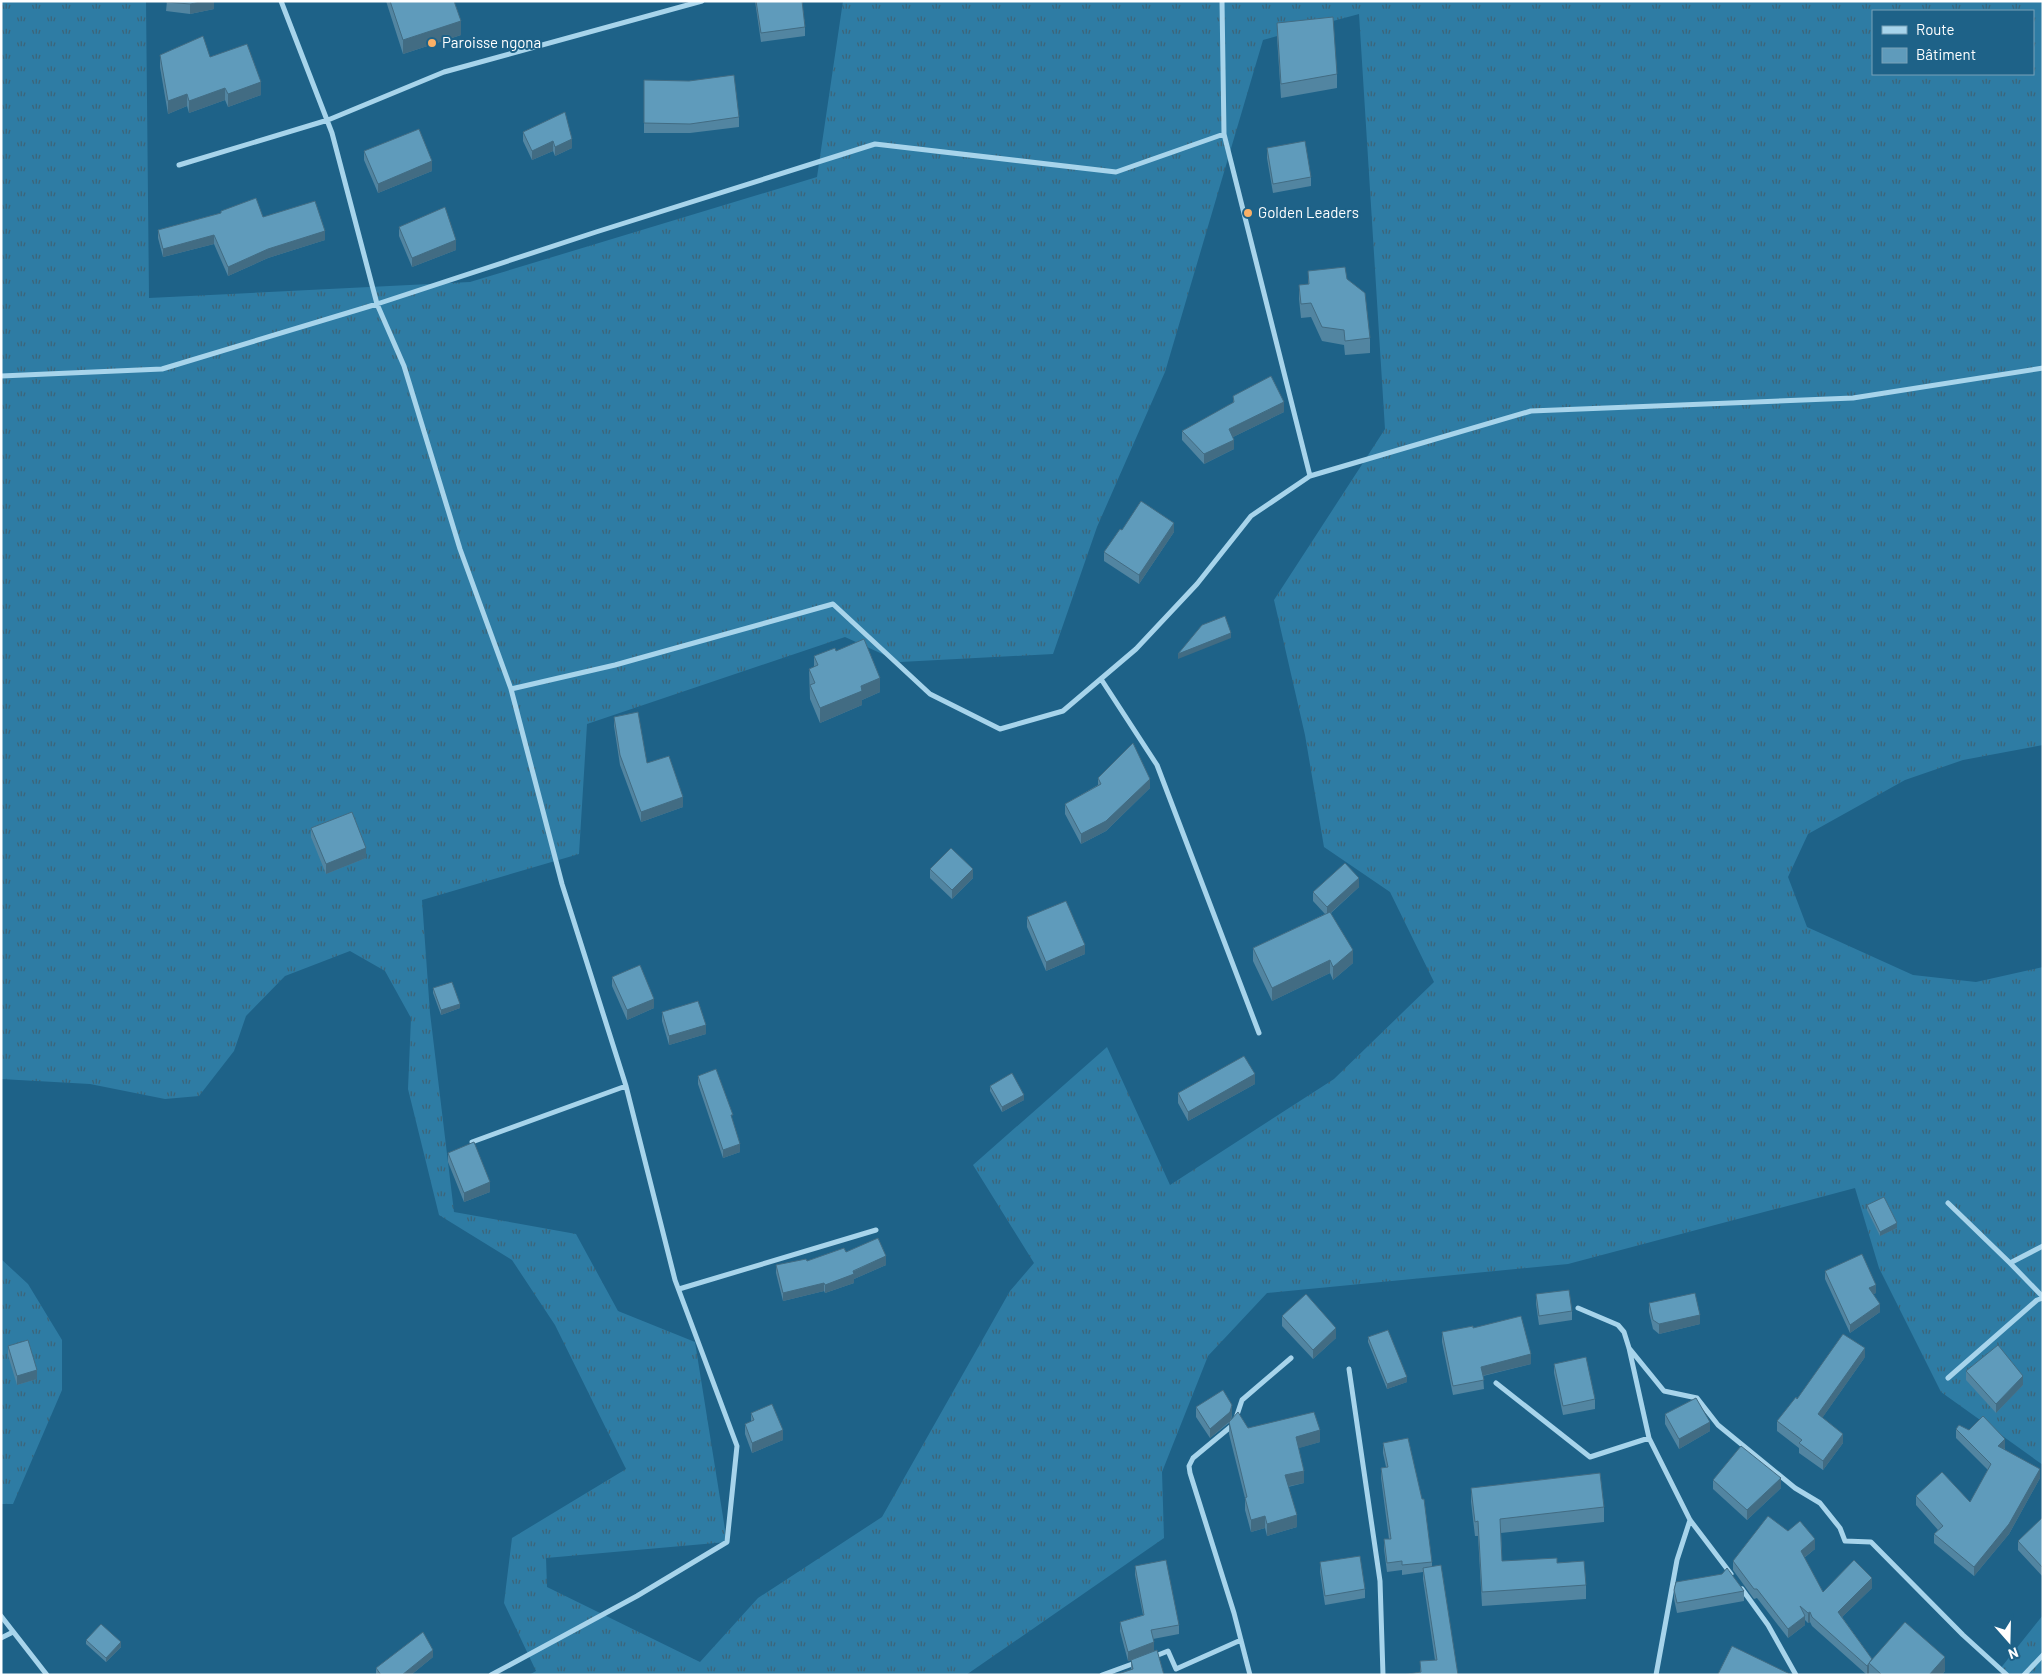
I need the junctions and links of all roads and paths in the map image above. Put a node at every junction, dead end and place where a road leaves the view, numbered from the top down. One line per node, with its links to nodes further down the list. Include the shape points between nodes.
1 (281, 1): 4 (street)
2 (702, 1): 4 (street, via 444,72)
3 (1222, 1): 5 (street)
4 (328, 120): 6 (street); 7 (street)
5 (1224, 134): 7 (street, via 1116,172 874,144); 10 (street)
6 (179, 165)
7 (377, 304): 9 (street, via 162,369); 12 (street, via 404,366 460,549)
8 (2043, 368): 10 (street, via 1853,398 1532,411)
9 (1, 376)
10 (1310, 476): 11 (street, via 1251,516 1197,584 1136,649)
11 (1101, 679): 12 (street, via 1063,711 1000,729 930,694 833,604 615,665); 13 (street, via 1157,765)
12 (511, 689): 14 (street, via 562,884)
13 (1259, 1033)
14 (626, 1086): 15 (street); 20 (street)
15 (472, 1142)
16 (1948, 1203): 19 (street)
17 (876, 1230): 20 (street)
18 (2043, 1246): 19 (street)
19 (2010, 1263): 21 (street)
20 (679, 1289): 36 (street, via 737,1446 727,1542 637,1596)
21 (2043, 1297): 26 (street)
22 (1578, 1308): 23 (street, via 1618,1325)
23 (1629, 1348): 28 (street); 42 (street, via 1664,1391 1697,1398 1718,1425 1789,1483 1820,1503 1840,1528 1845,1541 1871,1542)
24 (1291, 1358): 33 (street, via 1242,1400 1234,1424 1193,1458 1190,1466)
25 (1349, 1369): 39 (street, via 1380,1581)
26 (1948, 1378)
27 (1496, 1383): 28 (street, via 1590,1458)
28 (1650, 1438): 29 (street)
29 (1690, 1520): 40 (street, via 1677,1560); 41 (street, via 1768,1625)
30 (1, 1616): 31 (street)
31 (13, 1632): 32 (street); 35 (street)
32 (1, 1638)
33 (1241, 1640): 37 (street, via 1176,1668 1168,1651); 38 (street)
34 (2043, 1655): 43 (street)
35 (47, 1675)
36 (490, 1675)
37 (1102, 1675)
38 (1250, 1675)
39 (1383, 1675)
40 (1656, 1675)
41 (1796, 1675)
42 (2006, 1675)
43 (2024, 1675)

